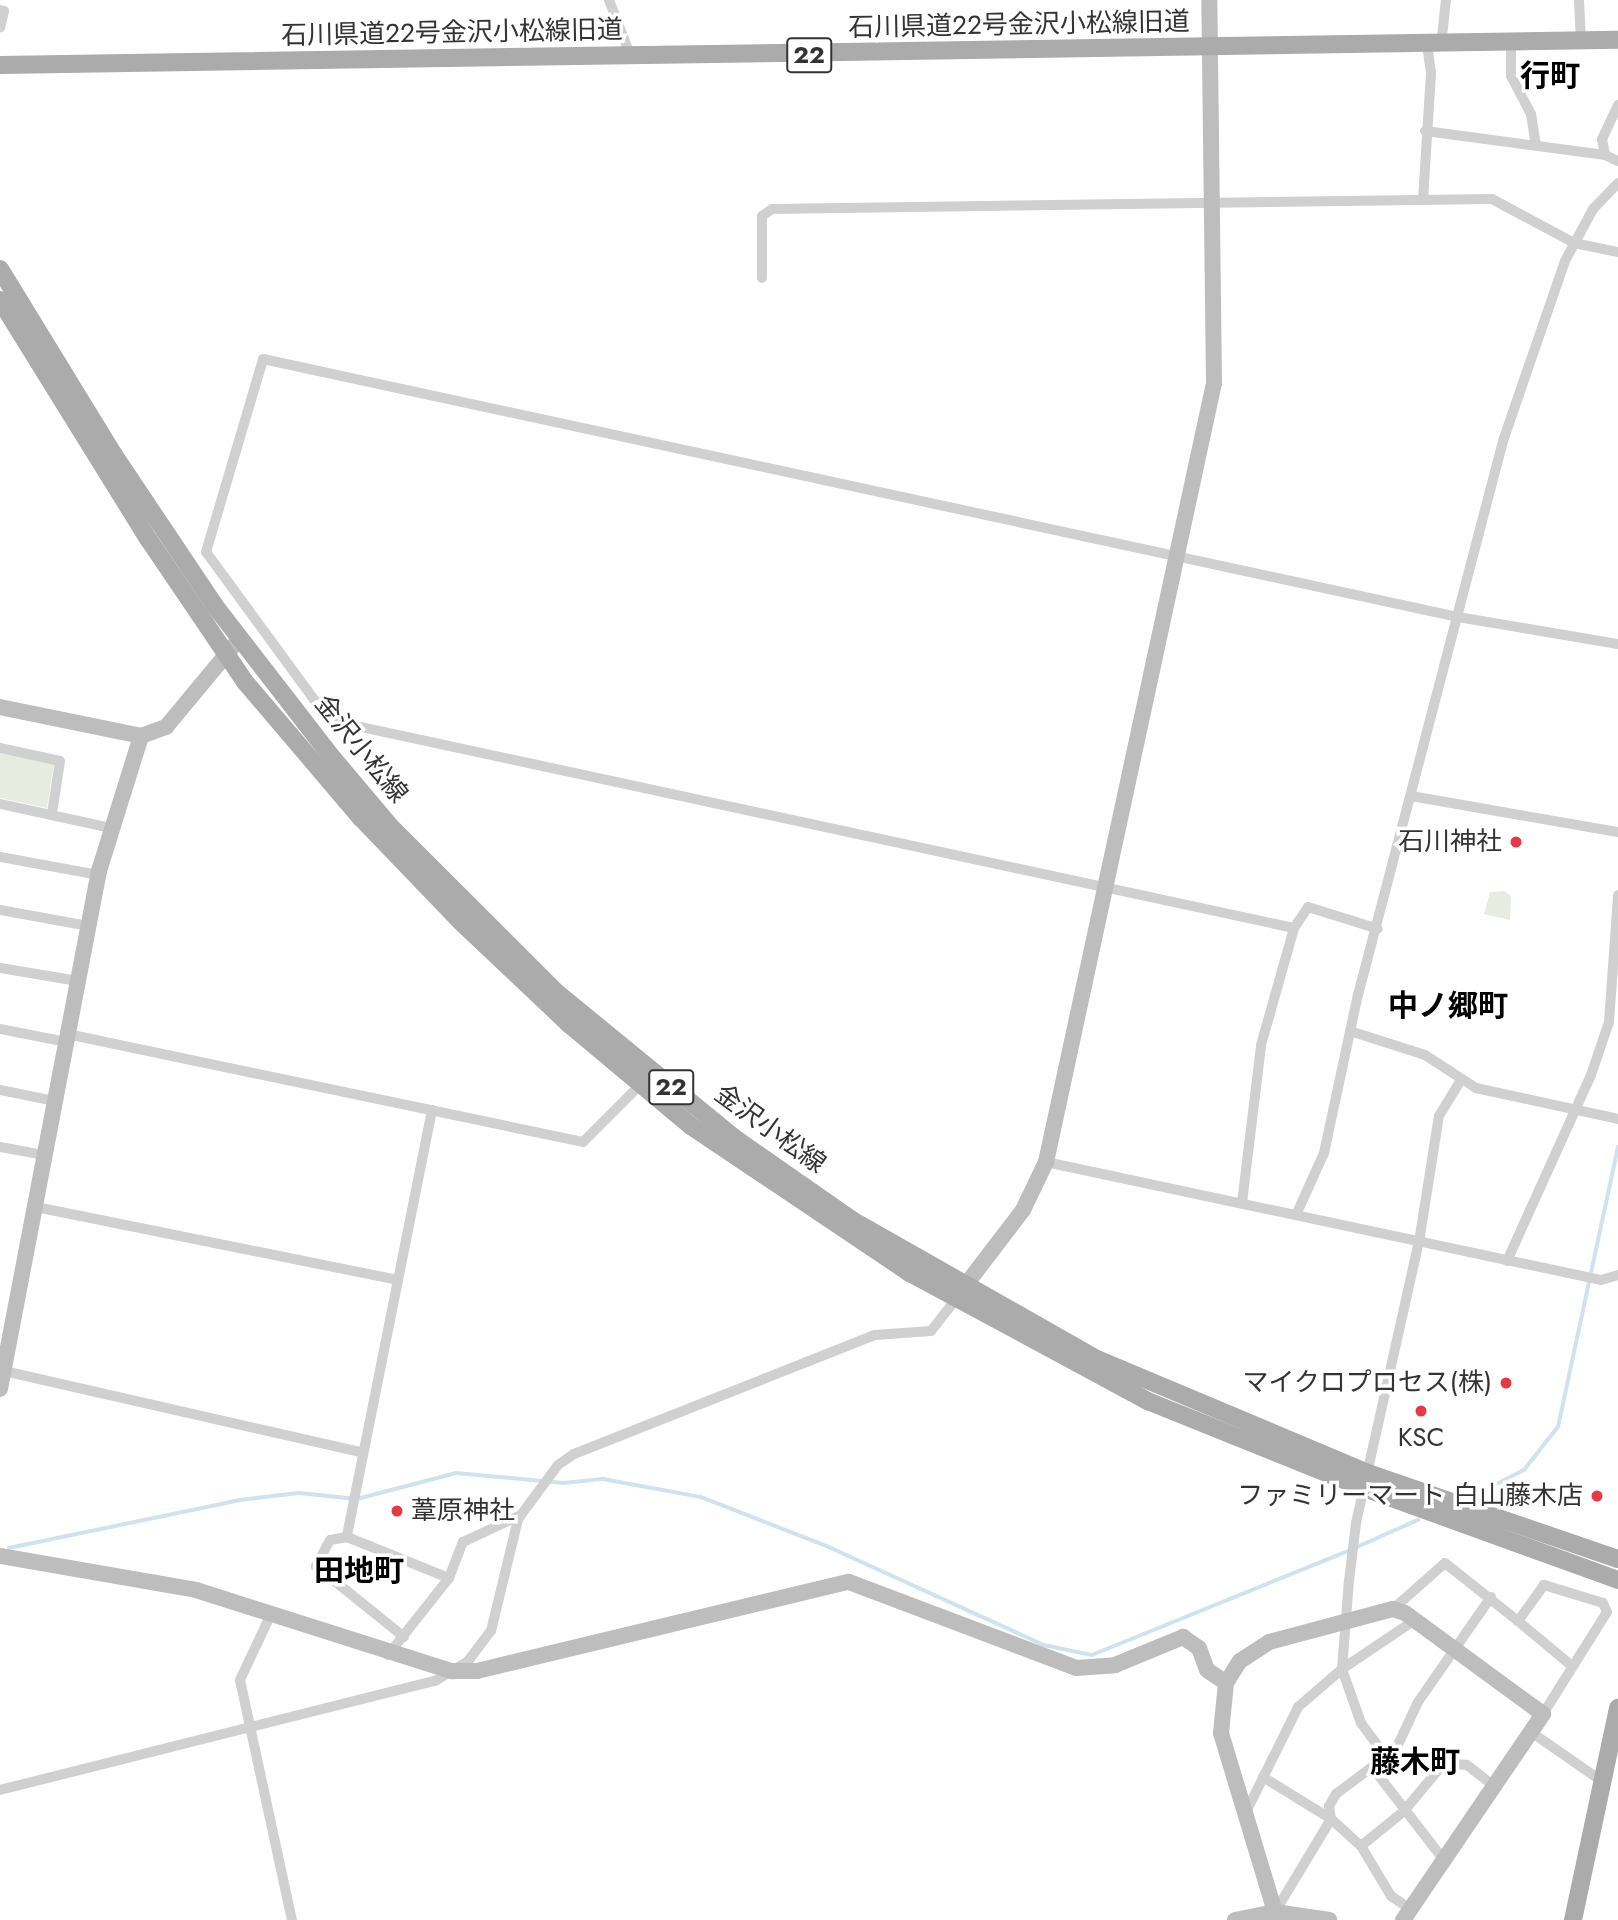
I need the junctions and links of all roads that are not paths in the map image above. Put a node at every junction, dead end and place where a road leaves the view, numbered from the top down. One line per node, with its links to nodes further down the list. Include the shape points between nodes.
1 (609, 0): 12 (street)
2 (1209, 0): 11 (street)
3 (1446, 0): 10 (street)
4 (1579, 0): 8 (street)
5 (0, 10): 6 (street)
6 (0, 28)
7 (1618, 40): 8 (main road, 石川県道22号金沢小松線旧道 / 22)
8 (1581, 42): 9 (main road, 石川県道22号金沢小松線旧道 / 22)
9 (1511, 44): 10 (main road, 石川県道22号金沢小松線旧道 / 22); 16 (street, via 1511,76 1531,114)
10 (1434, 46): 11 (main road, 石川県道22号金沢小松線旧道 / 22); 15 (street)
11 (1210, 49): 12 (main road, 石川県道22号金沢小松線旧道 / 22); 21 (street)
12 (631, 57): 13 (main road, 石川県道22号金沢小松線旧道 / 22)
13 (0, 65)
14 (1618, 104): 17 (street, via 1605,129)
15 (1425, 131): 16 (street, via 1527,149); 20 (street)
16 (1536, 145): 17 (street)
17 (1605, 155): 18 (street)
18 (1618, 161)
19 (1618, 183): 22 (street, via 1593,209)
20 (1423, 200): 21 (street); 22 (street, via 1492,199)
21 (1214, 201): 25 (street, via 772,209 762,216); 27 (street, via 1214,383)
22 (1574, 243): 23 (street); 28 (street, via 1503,441)
23 (1618, 252)
24 (0, 269): 30 (main road, 金沢小松線 / 22, via 114,455)
25 (762, 278)
26 (0, 300): 32 (main road, 金沢小松線 / 22, via 149,540)
27 (1177, 556): 28 (street); 29 (street, via 263,359 206,552); 43 (street)
28 (1458, 617): 31 (street); 36 (street)
29 (266, 638): 30 (street); 43 (street, via 329,720)
30 (245, 644): 32 (street); 71 (main road, 金沢小松線 / 22, via 390,826 556,992 733,1137)
31 (1618, 644)
32 (226, 651): 34 (street, via 166,727); 55 (main road, 金沢小松線 / 22, via 246,683 362,818 461,922)
33 (0, 708): 34 (street)
34 (141, 736): 39 (street)
35 (0, 748): 38 (street, via 60,761)
36 (1411, 796): 40 (street); 48 (street)
37 (0, 804): 38 (street)
38 (52, 813): 39 (street)
39 (111, 828): 42 (street)
40 (1618, 832)
41 (0, 857): 42 (street)
42 (99, 875): 46 (street)
43 (1105, 888): 47 (street); 63 (street)
44 (1618, 895): 59 (street, via 1609,1022)
45 (0, 910): 46 (street)
46 (88, 926): 50 (street)
47 (1294, 928): 48 (street, via 1308,907); 64 (street, via 1261,1045)
48 (1378, 929): 52 (street)
49 (0, 968): 50 (street)
50 (78, 981): 53 (street)
51 (0, 1029): 53 (street)
52 (1350, 1031): 54 (street, via 1425,1055); 66 (street, via 1324,1153)
53 (67, 1038): 57 (street); 58 (street)
54 (1461, 1080): 59 (street); 67 (street, via 1439,1116)
55 (640, 1084): 58 (street, via 583,1142); 71 (main road, 金沢小松線 / 22, via 691,1126)
56 (0, 1090): 57 (street)
57 (54, 1101): 62 (street)
58 (432, 1110): 70 (street)
59 (1574, 1112): 60 (street); 68 (street)
60 (1618, 1119)
61 (0, 1147): 62 (street)
62 (44, 1155): 65 (street)
63 (1046, 1162): 64 (street); 71 (street, via 1023,1210)
64 (1242, 1203): 66 (street)
65 (36, 1207): 70 (street); 72 (street)
66 (1296, 1215): 67 (street)
67 (1419, 1242): 68 (street); 76 (street)
68 (1507, 1261): 69 (street, via 1601,1280)
69 (1618, 1275)
70 (398, 1280): 75 (street)
71 (959, 1294): 76 (main road, 金沢小松線 / 22, via 1150,1402); 77 (street, via 931,1331 875,1335 574,1454 540,1486)
72 (5, 1333): 73 (street)
73 (4, 1371): 74 (street); 75 (street)
74 (0, 1389)
75 (361, 1452): 78 (street)
76 (1366, 1481): 80 (main road, 金沢小松線 / 22); 82 (main road, 金沢小松線 / 22); 87 (street)
77 (521, 1515): 81 (street, via 463,1542); 94 (street, via 491,1631)
78 (347, 1537): 81 (street); 89 (street, via 330,1540 316,1566)
79 (0, 1556): 85 (street, via 197,1590)
80 (1618, 1559)
81 (449, 1578): 89 (street)
82 (1618, 1580)
83 (1491, 1597): 84 (street, via 1445,1563); 88 (street); 90 (street)
84 (1393, 1609): 86 (street); 87 (street)
85 (271, 1614): 91 (street); 98 (street, via 240,1680)
86 (1415, 1620): 90 (street); 93 (street)
87 (1345, 1621): 93 (street); 95 (street, via 1269,1642 1240,1661)
88 (1518, 1621): 92 (street); 92 (street, via 1544,1585 1603,1603 1607,1612)
89 (404, 1637): 91 (street)
90 (1457, 1651): 97 (street); 100 (street)
91 (388, 1655): 94 (street)
92 (1572, 1666): 97 (street)
93 (1342, 1669): 100 (street, via 1362,1723); 102 (street, via 1298,1707)
94 (452, 1671): 95 (street, via 572,1650 849,1582 1076,1668 1115,1665 1183,1637 1199,1648 1207,1670); 98 (street, via 435,1681)
95 (1226, 1683): 107 (street, via 1222,1733)
96 (1618, 1708): 103 (main road)
97 (1543, 1714): 99 (street)
98 (249, 1728): 105 (street); 113 (street)
99 (1531, 1732): 103 (street); 104 (street)
100 (1385, 1757): 101 (street)
101 (1372, 1767): 106 (street); 108 (street, via 1336,1794 1329,1806)
102 (1264, 1777): 107 (street); 108 (street)
103 (1603, 1782): 116 (main road)
104 (1494, 1786): 106 (street, via 1467,1765 1444,1763); 110 (street)
105 (0, 1790)
106 (1404, 1811): 109 (street); 110 (street)
107 (1244, 1816): 111 (street)
108 (1331, 1819): 109 (street); 111 (street)
109 (1361, 1846): 112 (street, via 1378,1880)
110 (1444, 1860): 112 (street)
111 (1275, 1912): 114 (street); 115 (street)
112 (1407, 1914)
113 (292, 1920)
114 (1236, 1920)
115 (1329, 1920)
116 (1573, 1920)

